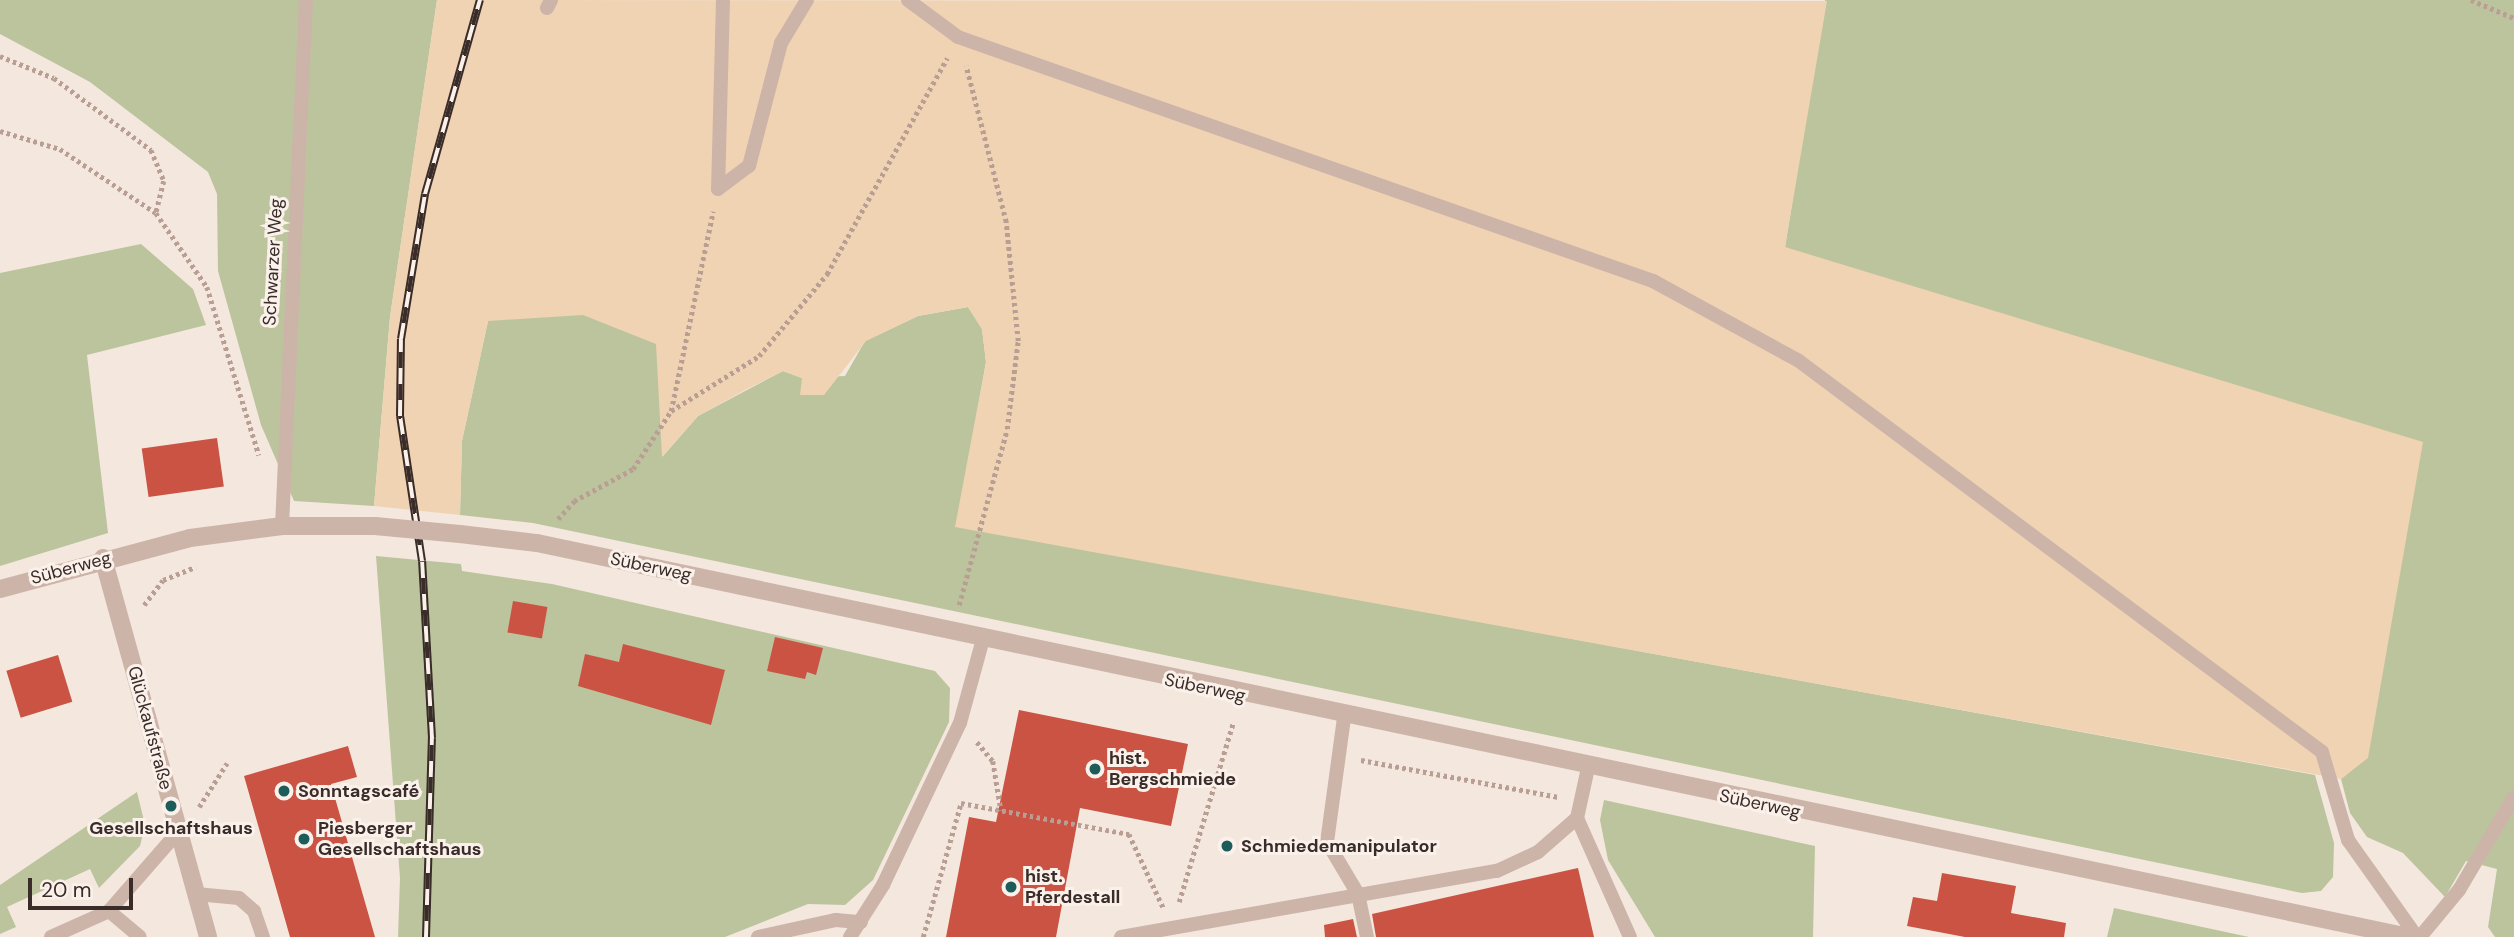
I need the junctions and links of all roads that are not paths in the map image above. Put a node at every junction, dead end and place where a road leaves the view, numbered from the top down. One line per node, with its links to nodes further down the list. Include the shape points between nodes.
1 (306, 0): 5 (lane, Schwarzer Weg)
2 (723, 0): 3 (lane, via 718,189 749,166 780,43)
3 (807, 0)
4 (908, 0): 28 (lane, via 958,37 1653,281 1799,361 2322,752 2348,840)
5 (282, 526): 6 (street, Süberweg); 8 (street, Süberweg, bridge, via 375,526 537,543)
6 (103, 558): 7 (street, Süberweg); 13 (street, Glückaufstraße)
7 (0, 589)
8 (984, 639): 9 (street, Süberweg); 17 (lane, via 960,723)
9 (1344, 718): 10 (street, Süberweg); 15 (lane, via 1327,842)
10 (1588, 768): 12 (lane); 27 (street, Süberweg)
11 (2514, 797): 28 (lane, via 2459,890)
12 (1577, 818): 15 (lane, via 1538,852 1497,871); 26 (lane)
13 (178, 831): 14 (street, Glückaufstraße); 16 (lane)
14 (196, 894): 20 (street, Glückaufstraße); 21 (lane, via 239,898 254,911)
15 (1358, 894): 24 (lane); 25 (lane)
16 (109, 911): 18 (lane); 19 (lane)
17 (861, 922): 22 (lane, via 836,920); 23 (lane)
18 (51, 937)
19 (140, 937)
20 (208, 937)
21 (263, 937)
22 (758, 937)
23 (850, 937)
24 (1121, 937)
25 (1367, 937)
26 (1630, 937)
27 (2409, 937)
28 (2419, 937)

